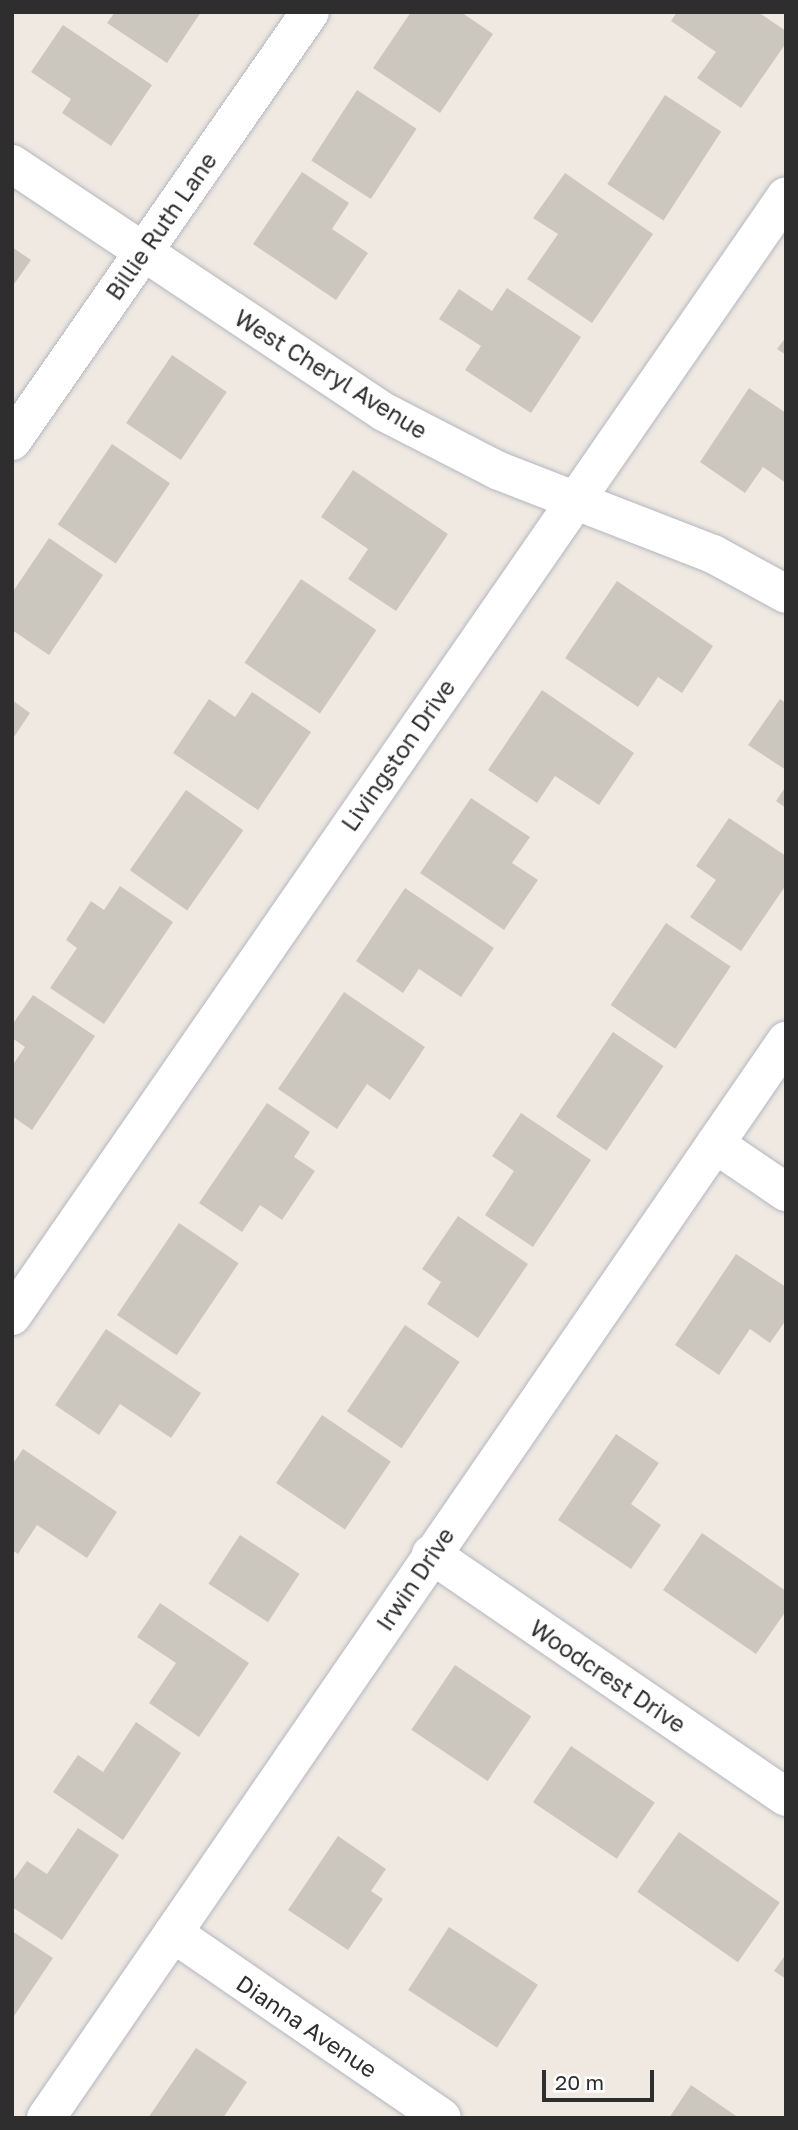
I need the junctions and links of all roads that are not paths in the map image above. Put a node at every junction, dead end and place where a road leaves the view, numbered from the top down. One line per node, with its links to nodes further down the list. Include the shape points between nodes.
1 (310, 12): 4 (street, Billie Ruth Lane)
2 (12, 164): 4 (street, West Cheryl Avenue)
3 (786, 196): 6 (street, Livingston Drive)
4 (142, 252): 5 (street, Billie Ruth Lane); 6 (street, West Cheryl Avenue, via 384,412 499,471)
5 (12, 441)
6 (575, 498): 7 (street, West Cheryl Avenue, via 713,554); 11 (street, Livingston Drive)
7 (786, 594)
8 (786, 1041): 9 (street, Irwin Drive)
9 (715, 1144): 10 (street); 12 (street, Irwin Drive)
10 (786, 1192)
11 (12, 1316)
12 (431, 1554): 13 (street, Woodcrest Drive); 14 (street, Irwin Drive)
13 (786, 1797)
14 (173, 1933): 15 (street, Irwin Drive); 16 (street, Dianna Avenue)
15 (46, 2118)
16 (442, 2118)

